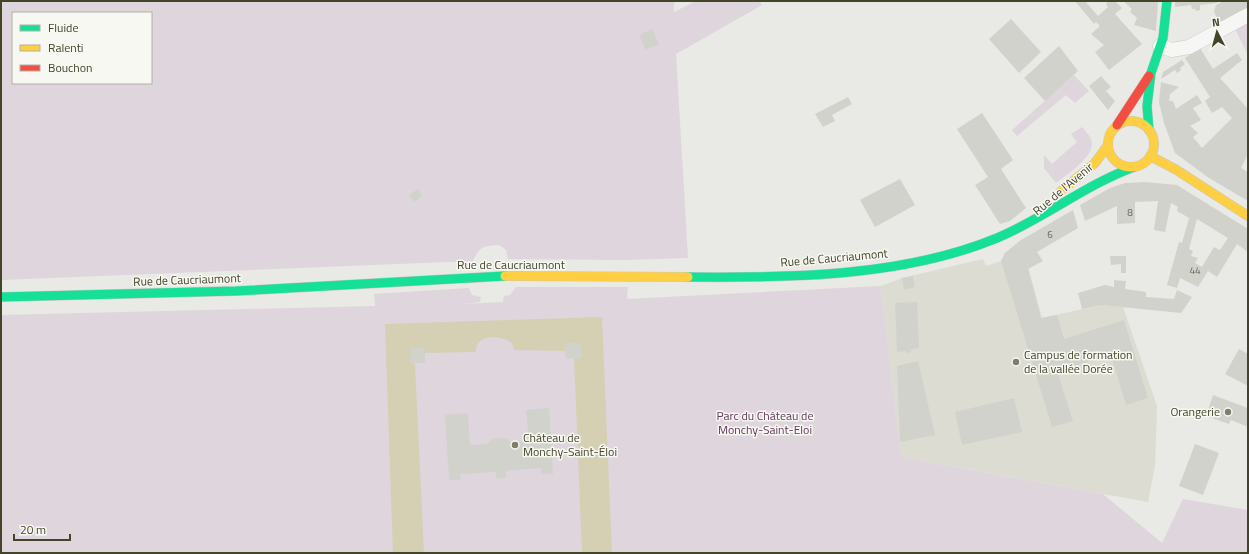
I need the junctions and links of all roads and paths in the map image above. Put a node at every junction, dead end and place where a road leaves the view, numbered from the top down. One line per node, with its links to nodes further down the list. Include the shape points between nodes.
1 (1167, 1): 3 (street)
2 (1248, 15): 3 (street, via 1189,47 1172,50)
3 (1160, 46): 4 (street)
4 (1151, 73): 5 (street); 6 (street, via 1147,106)
5 (1117, 125): 6 (street, via 1136,121); 7 (street, via 1110,134)
6 (1149, 130): 8 (street, via 1154,145)
7 (1108, 145): 9 (street, via 1112,157 1118,163); 11 (street, Rue de l'Avenir, via 1095,164)
8 (1150, 156): 9 (street, via 1145,162); 10 (street)
9 (1134, 166): 11 (street, via 1106,176)
10 (1248, 216)
11 (1015, 230): 12 (street, Rue de Caucriaumont, via 988,242 930,259 872,269 808,274 652,278 468,277 309,287)
12 (1, 297)

